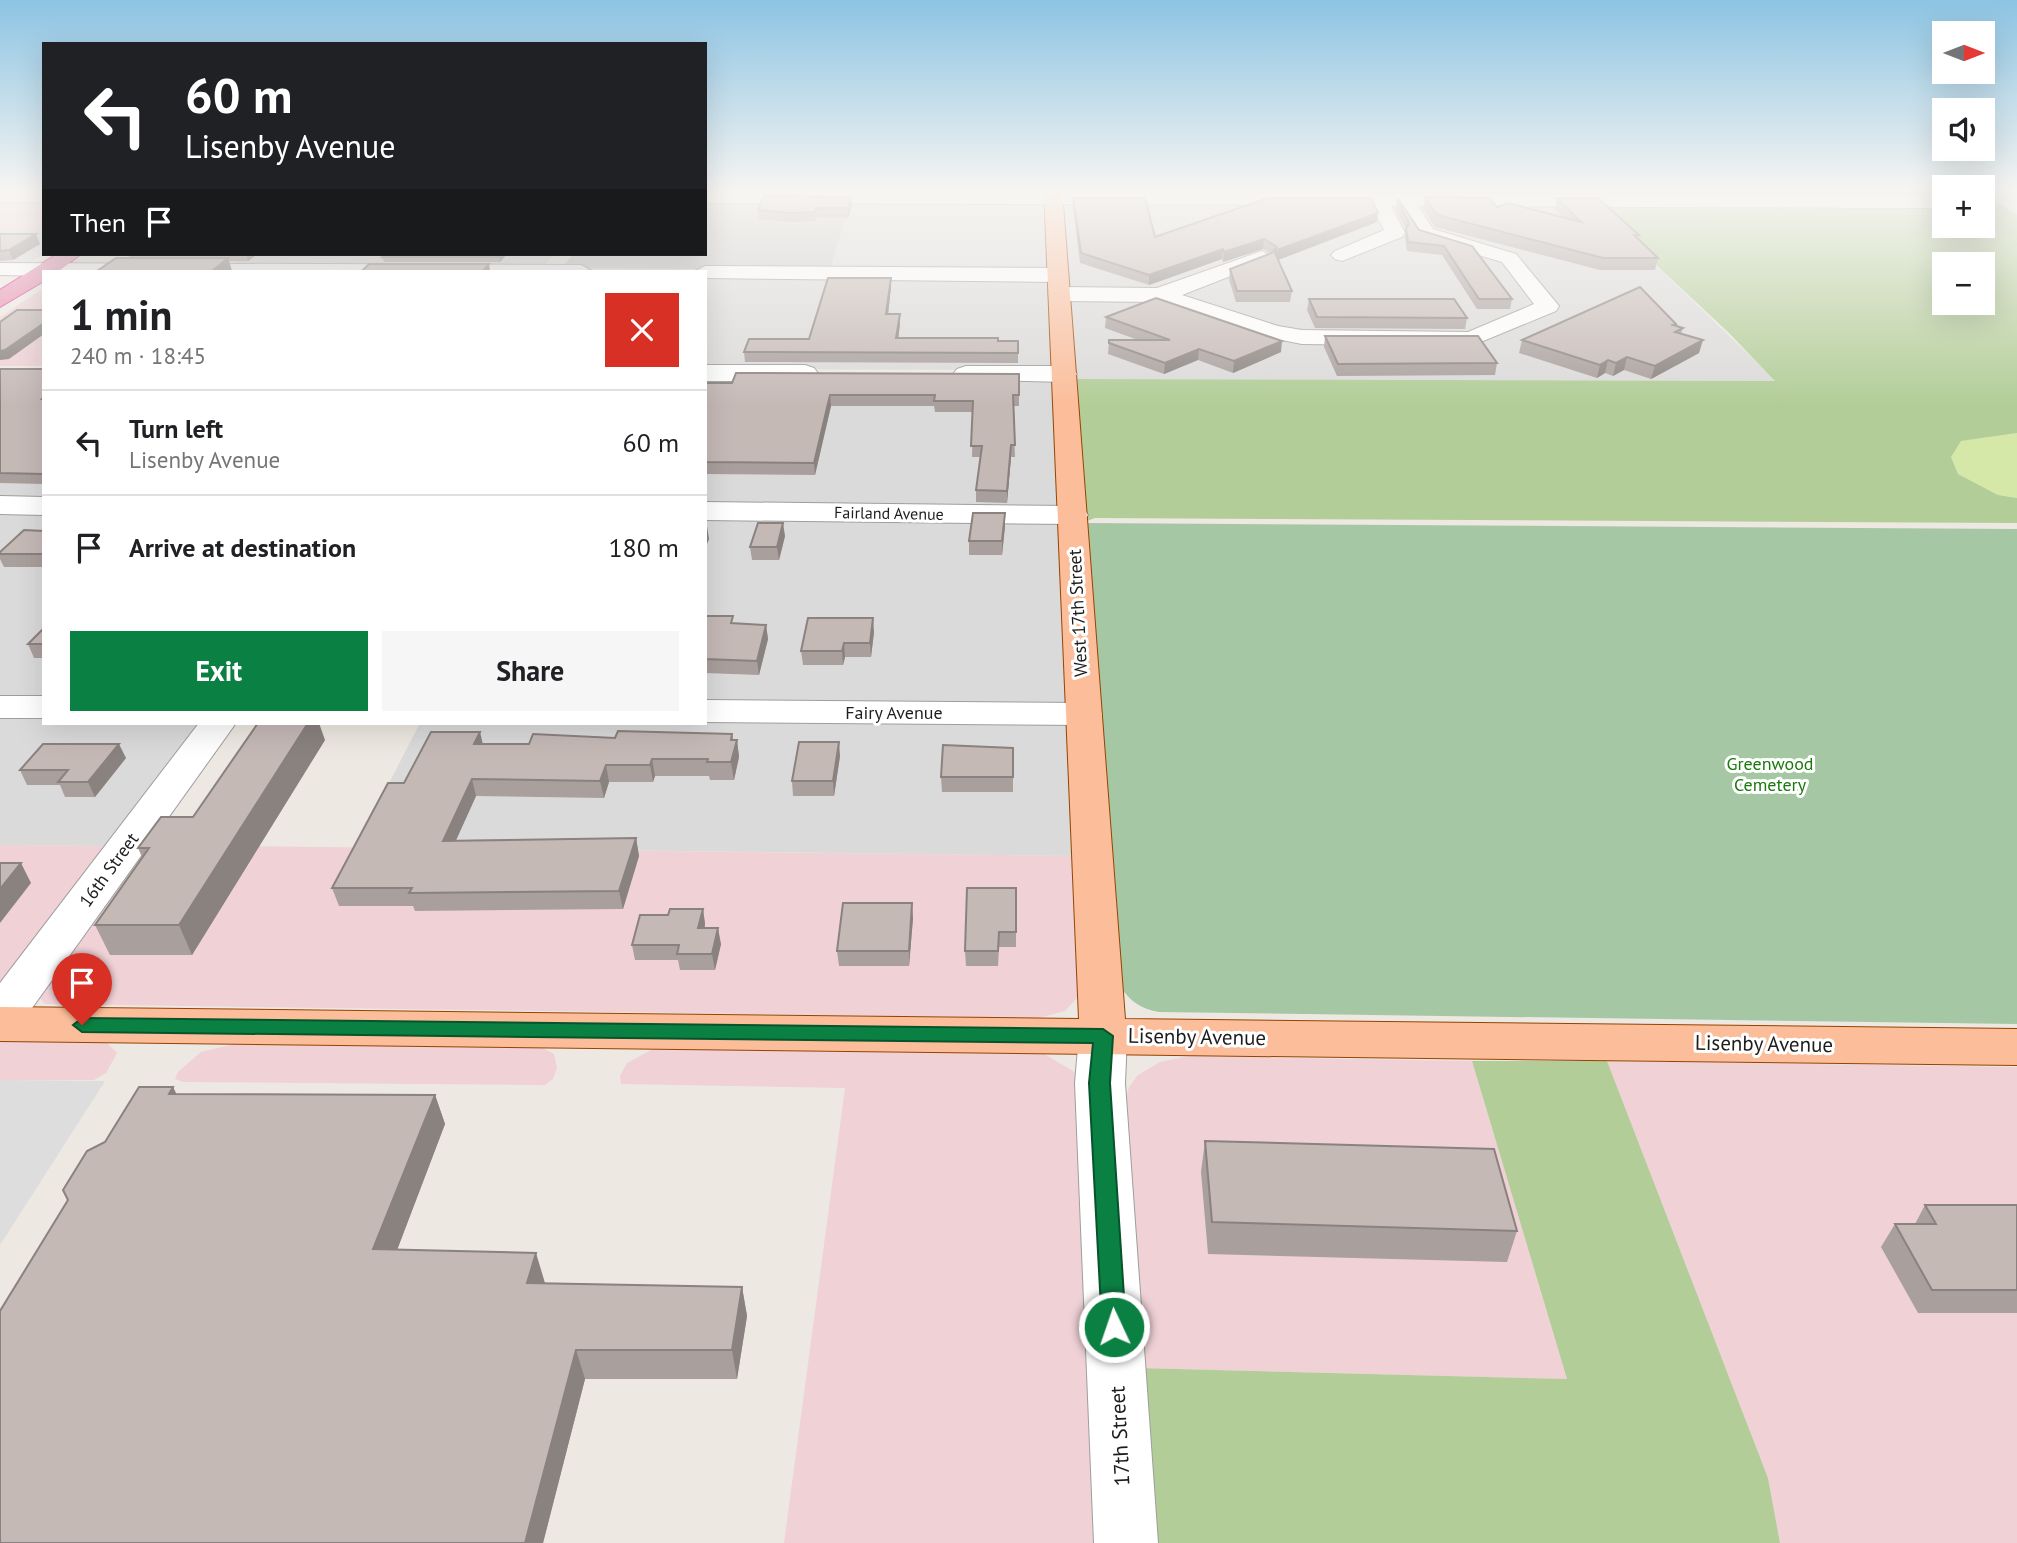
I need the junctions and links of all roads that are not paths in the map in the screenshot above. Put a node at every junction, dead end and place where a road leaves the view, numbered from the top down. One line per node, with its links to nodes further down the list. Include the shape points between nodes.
1 (58, 262): 6 (highway)
2 (1057, 262): 10 (main road, West 17th Street)
3 (1249, 262): 11 (street)
4 (1511, 262): 11 (street, via 1548,306 1471,339 1302,337)
5 (0, 269): 6 (street)
6 (47, 269): 7 (street)
7 (298, 270)
8 (42, 272): 12 (highway)
9 (707, 272): 10 (street)
10 (1058, 285): 11 (street); 16 (main road, West 17th Street)
11 (1160, 295)
12 (0, 300)
13 (707, 373): 14 (street)
14 (830, 373)
15 (940, 374): 16 (street)
16 (1064, 374): 20 (main road, West 17th Street)
17 (0, 505): 18 (street)
18 (42, 506)
19 (707, 512): 20 (street, Fairland Avenue)
20 (1073, 515): 24 (main road, West 17th Street)
21 (0, 707): 22 (street)
22 (42, 707)
23 (707, 711): 24 (street, Fairy Avenue)
24 (1084, 714): 28 (main road, West 17th Street)
25 (217, 725): 26 (street, 16th Street)
26 (0, 1017)
27 (0, 1024): 28 (main road, Lisenby Avenue)
28 (1103, 1036): 29 (main road, Lisenby Avenue); 30 (street, 17th Street, via 1100,1083)
29 (2017, 1047)
30 (1126, 1543)

